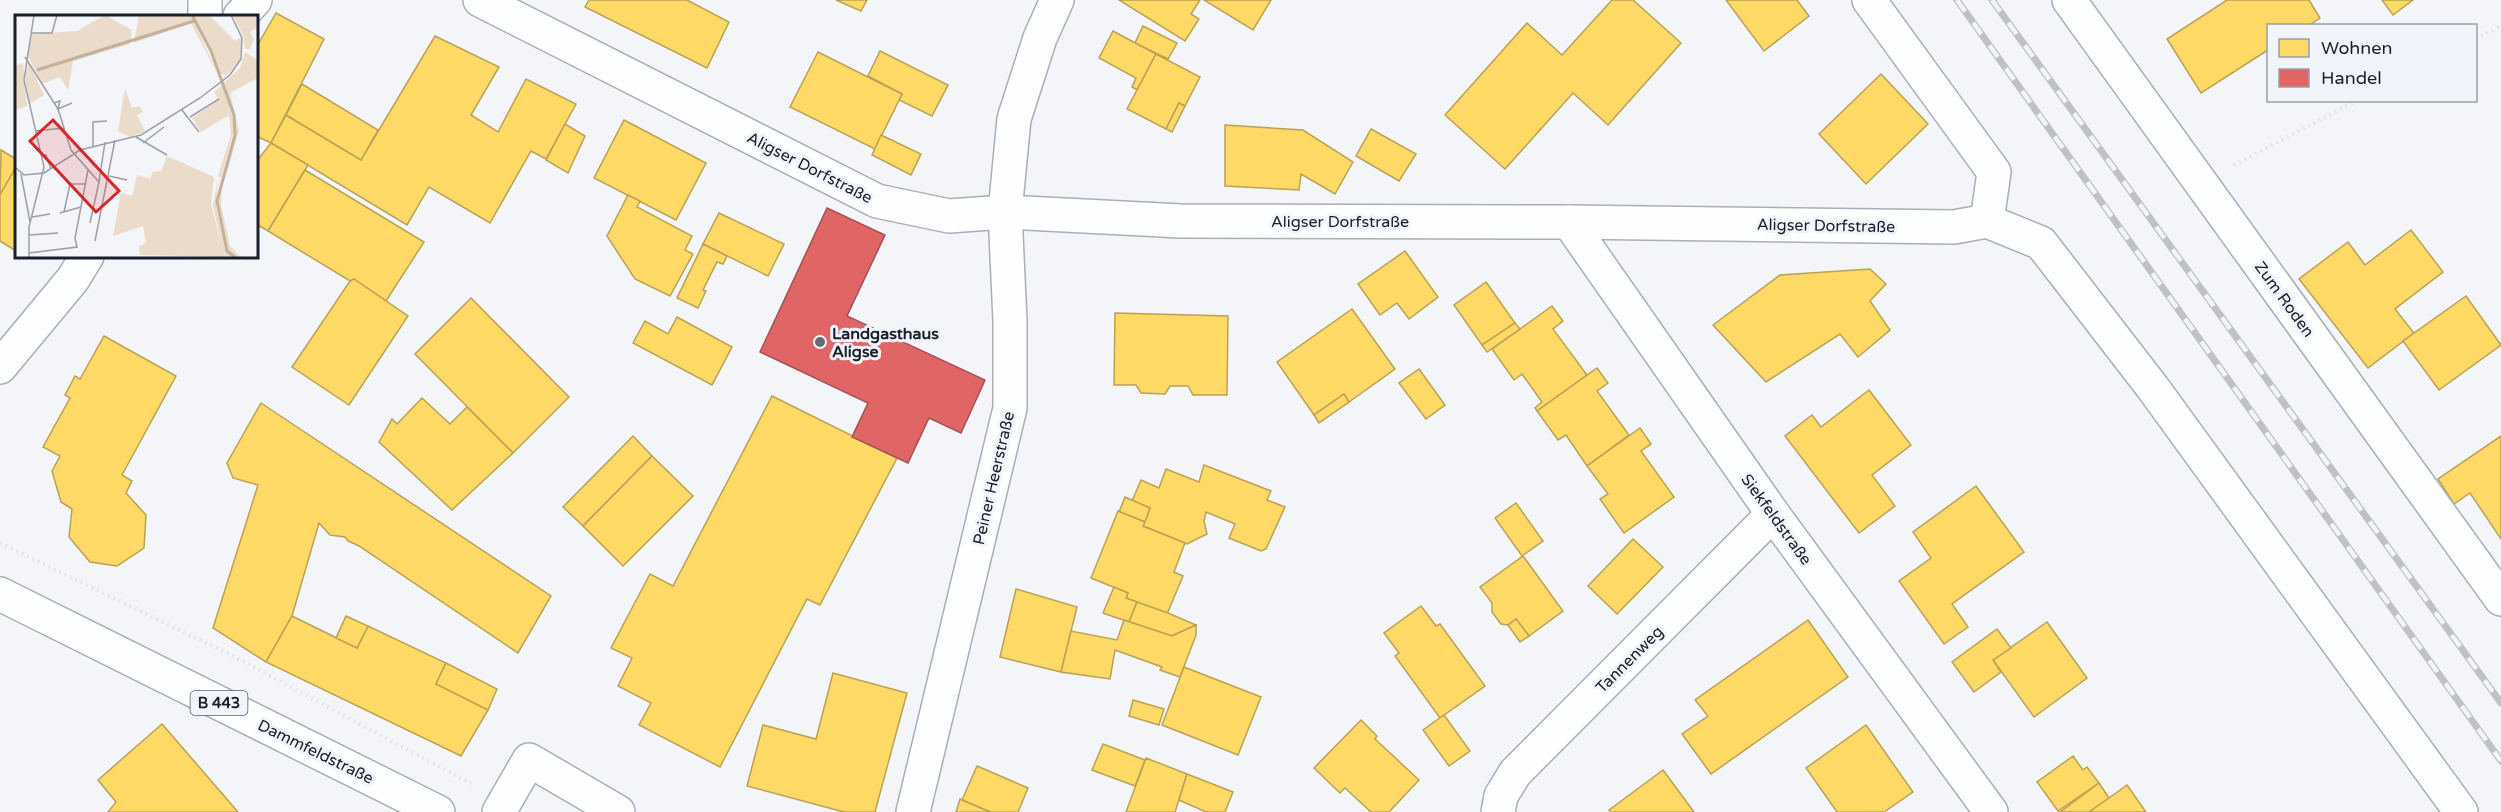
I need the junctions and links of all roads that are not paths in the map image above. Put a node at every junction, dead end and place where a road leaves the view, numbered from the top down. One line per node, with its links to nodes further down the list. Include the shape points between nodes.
1 (205, 0): 7 (street)
2 (255, 0): 8 (street)
3 (480, 0): 9 (street, Aligser Dorfstraße, via 877,201 949,216)
4 (1057, 0): 9 (street, Peiner Heerstraße, via 1040,38 1014,119)
5 (1869, 0): 10 (street, via 1994,172)
6 (2069, 0): 16 (street, Zum Roden)
7 (206, 15)
8 (241, 15)
9 (1005, 213): 11 (street, Aligser Dorfstraße, via 1182,221); 20 (street, Peiner Heerstraße, via 1011,408)
10 (1988, 221): 11 (street, Aligser Dorfstraße, via 1954,227); 23 (street, via 2041,243 2153,388)
11 (1569, 222): 14 (street, Siekfeldstraße)
12 (86, 258): 13 (street)
13 (0, 367)
14 (1773, 514): 21 (street, Tannenweg, via 1515,773 1501,796); 22 (street, Siekfeldstraße)
15 (0, 594): 18 (street, Dammfeldstraße / B 443)
16 (2501, 599)
17 (501, 808): 19 (street, via 530,760)
18 (438, 812)
19 (618, 812)
20 (913, 812)
21 (1498, 812)
22 (1991, 812)
23 (2461, 812)

